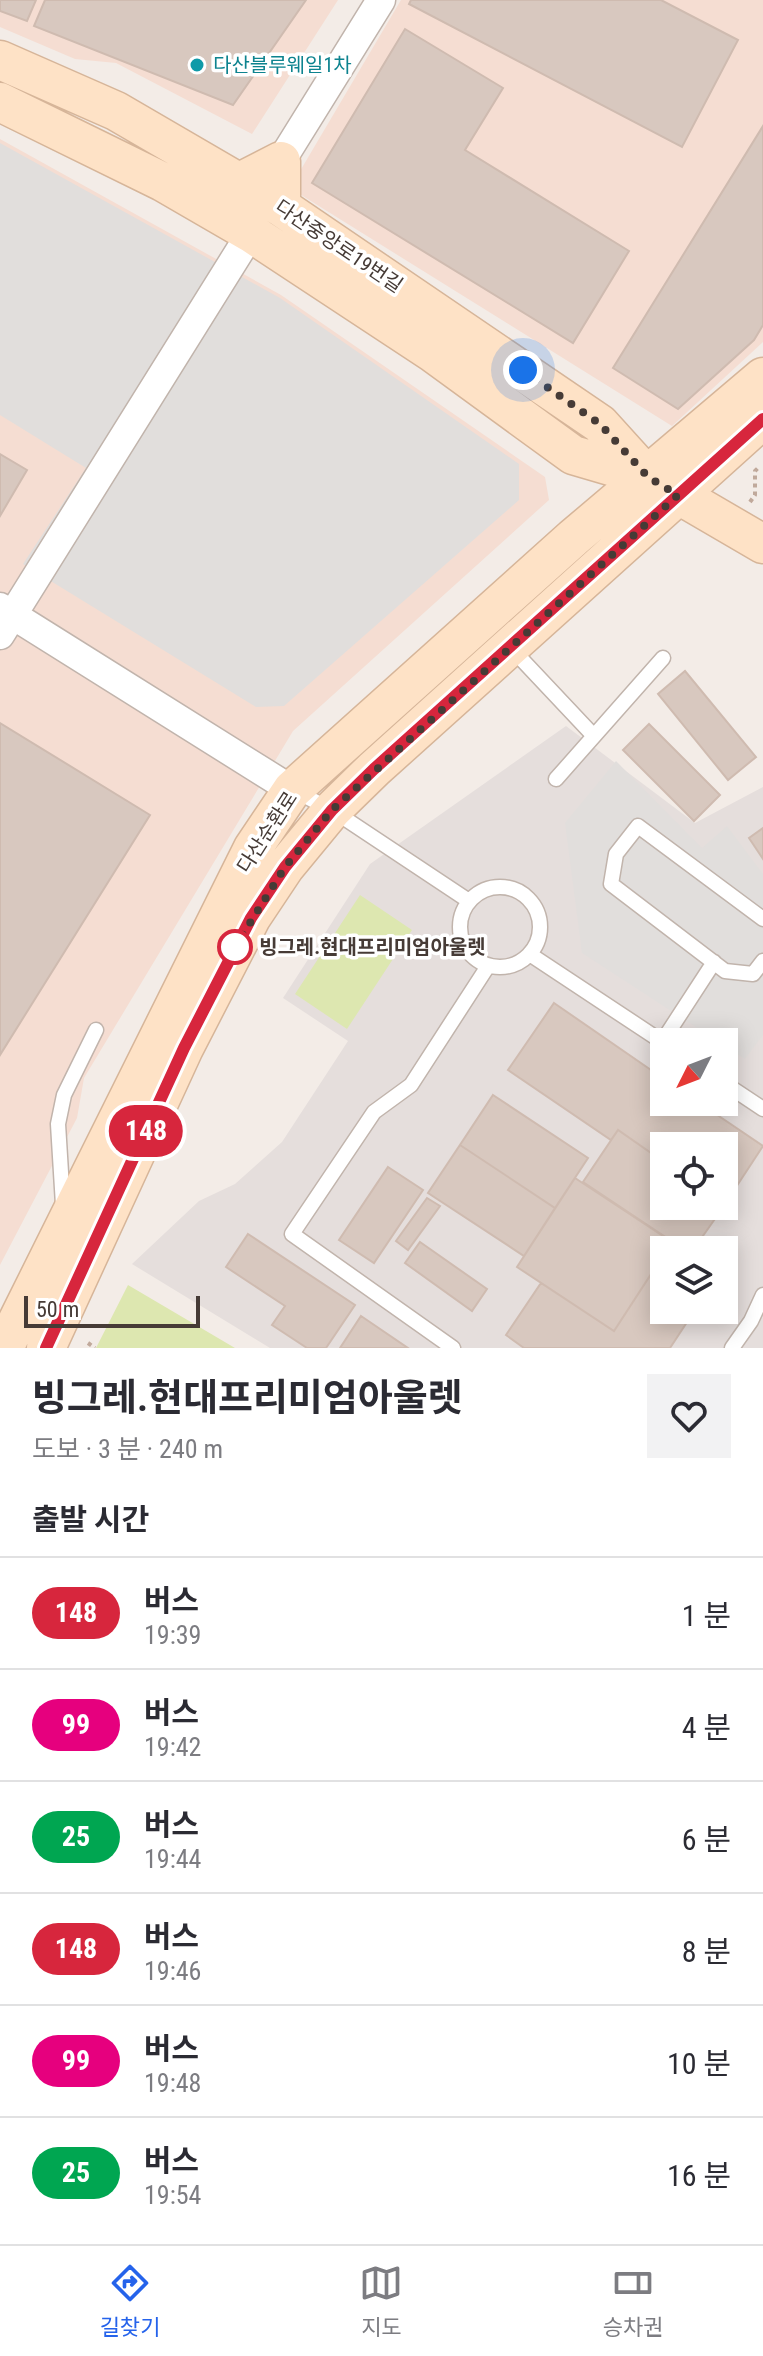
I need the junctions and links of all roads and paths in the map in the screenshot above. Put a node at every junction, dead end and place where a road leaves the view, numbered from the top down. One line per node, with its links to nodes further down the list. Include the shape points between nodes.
1 (381, 0): 4 (street)
2 (0, 60): 5 (street, 다산중앙로19번길, via 116,111)
3 (0, 102): 7 (street, 다산중앙로19번길, via 163,182)
4 (281, 161): 5 (street); 6 (street)
5 (240, 182): 6 (street, 다산중앙로19번길)
6 (281, 207): 10 (street, 다산중앙로19번길, via 600,424)
7 (251, 233): 10 (street, 다산중앙로19번길, via 433,353 553,443); 12 (street)
8 (763, 377): 10 (street, 다산순환로)
9 (763, 419): 10 (street, 다산순환로)
10 (663, 486): 11 (street, 다산중앙로19번길); 13 (street, 다산순환로); 17 (street, 다산순환로, via 573,538)
11 (763, 544)
12 (4, 619): 17 (street)
13 (511, 648): 15 (lane); 18 (street, 다산순환로)
14 (663, 658): 15 (lane)
15 (592, 734): 16 (lane)
16 (556, 779)
17 (292, 790): 18 (lane); 30 (street, 다산순환로, via 253,848)
18 (332, 810): 19 (lane); 33 (street, 다산순환로, via 285,867 222,969)
19 (469, 901): 21 (lane, via 491,887 513,889 531,901 541,931); 24 (lane, via 459,927 468,953)
20 (763, 919): 23 (lane, via 638,826 616,854 611,884)
21 (531, 955): 24 (lane, via 511,967); 27 (lane)
22 (763, 961): 23 (lane, via 753,974 725,971)
23 (714, 962): 25 (lane)
24 (488, 966): 36 (lane, via 411,1085 374,1112 292,1234)
25 (672, 1028)
26 (96, 1030): 30 (lane, via 64,1095 58,1124)
27 (650, 1034)
28 (738, 1092): 29 (lane)
29 (763, 1109)
30 (64, 1223): 34 (street, 다산순환로)
31 (763, 1295): 37 (lane)
32 (88, 1343): 35 (path)
33 (53, 1345)
34 (4, 1348)
35 (95, 1348)
36 (453, 1348)
37 (732, 1348)

